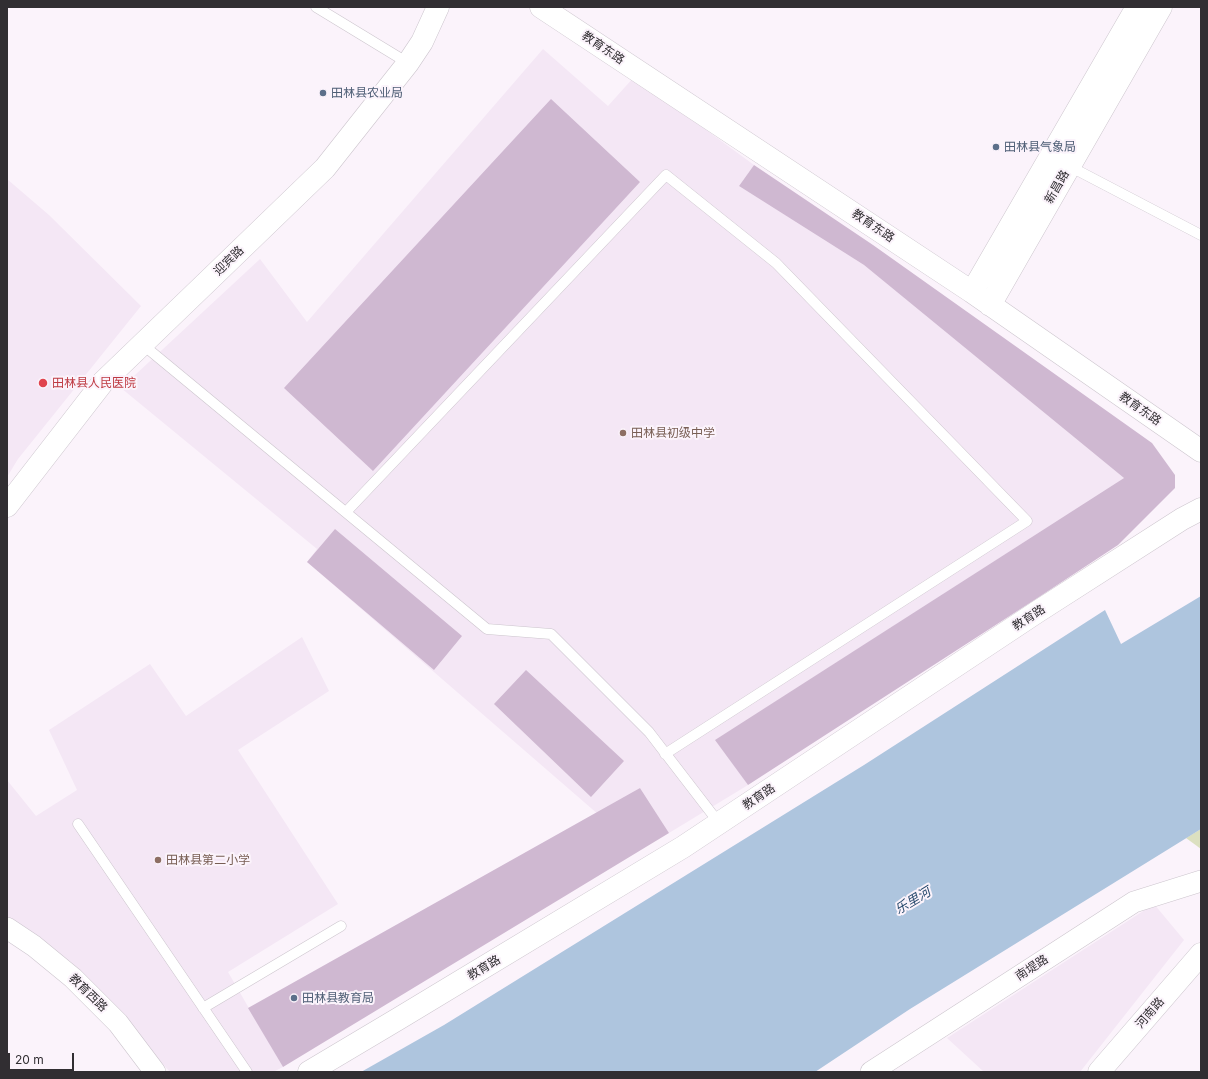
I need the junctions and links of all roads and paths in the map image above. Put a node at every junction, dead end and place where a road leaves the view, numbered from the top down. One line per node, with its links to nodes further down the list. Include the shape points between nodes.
1 (316, 7): 6 (lane)
2 (438, 7): 6 (street, 迎宾路, via 422,42)
3 (541, 7): 9 (street, 教育东路)
4 (1137, 7): 9 (street, 新昌路)
5 (1161, 7): 7 (street, 新昌路)
6 (408, 63): 11 (street, 迎宾路, via 325,168)
7 (1069, 166): 8 (lane); 10 (street, 新昌路)
8 (1200, 232)
9 (972, 292): 10 (street, 教育东路)
10 (990, 305): 12 (street, 教育东路)
11 (142, 344): 13 (street, 迎宾路, via 103,382); 15 (lane)
12 (1199, 445)
13 (7, 506)
14 (1201, 509): 17 (street, 教育路, via 1037,612)
15 (346, 512): 16 (lane, via 487,630 551,634 649,732); 16 (lane, via 666,175 776,263 1027,521)
16 (666, 754): 17 (lane)
17 (719, 823): 26 (street, 教育路)
18 (78, 824): 23 (lane)
19 (1201, 881): 27 (street, 南堤路, via 1134,902)
20 (341, 926): 23 (lane)
21 (7, 928): 24 (street, 教育西路, via 73,978 118,1023)
22 (1201, 954): 28 (street, 河南路)
23 (203, 1008): 25 (lane)
24 (155, 1072)
25 (247, 1072)
26 (308, 1072)
27 (871, 1072)
28 (1099, 1072)

